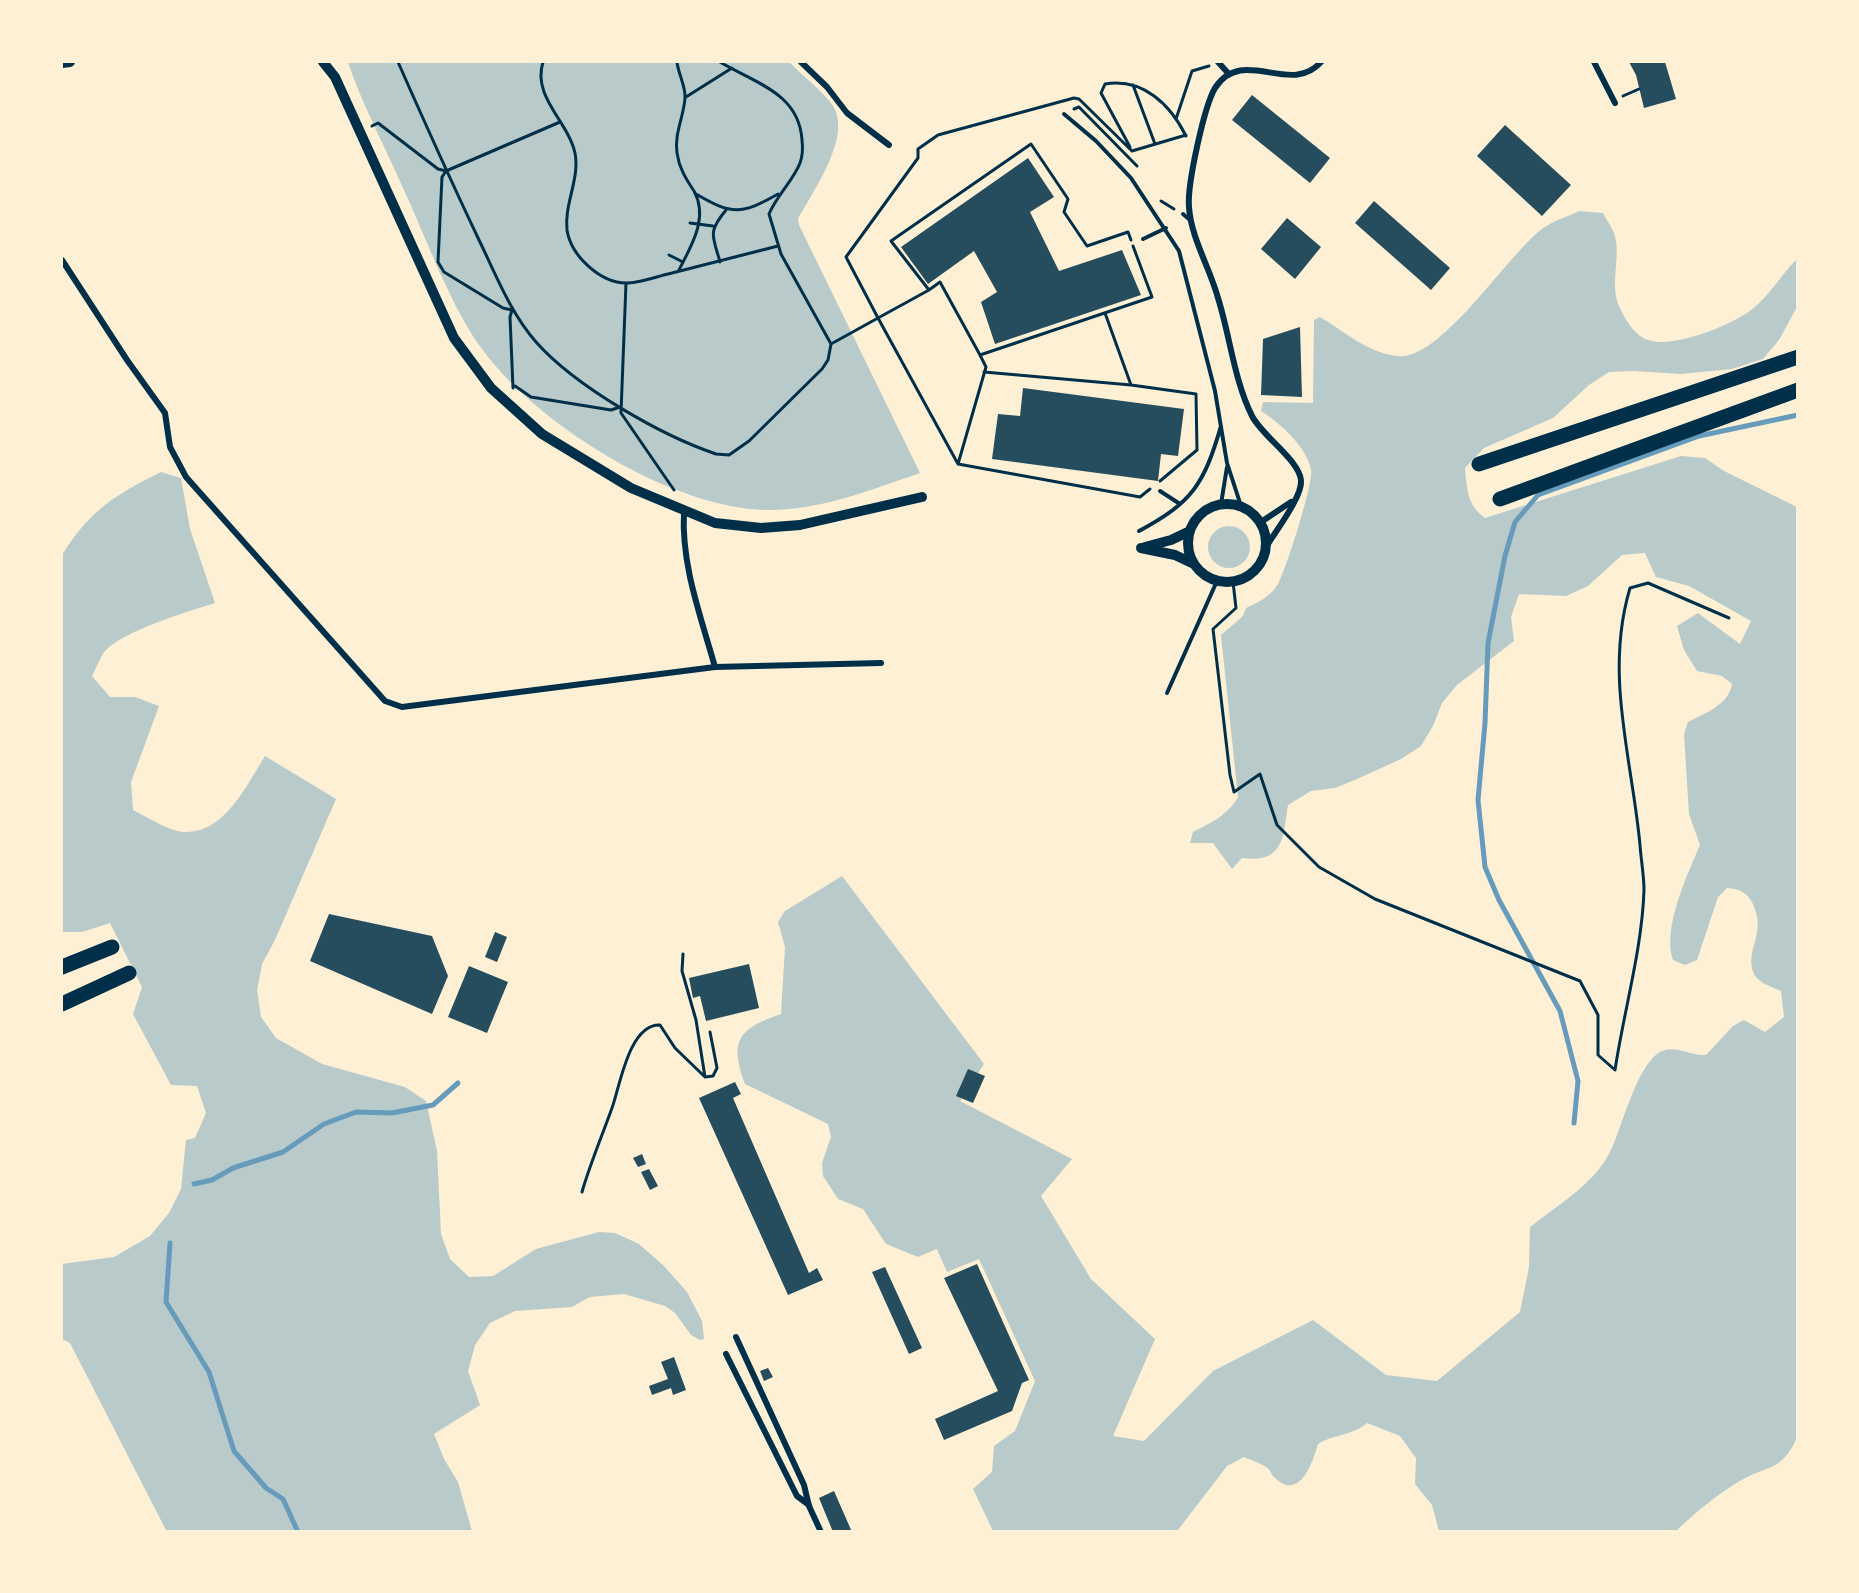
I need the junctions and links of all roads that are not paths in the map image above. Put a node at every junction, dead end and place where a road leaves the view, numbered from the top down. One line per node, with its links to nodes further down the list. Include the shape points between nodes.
1 (70, 62): 9 (street)
2 (323, 62): 11 (street)
3 (335, 62): 11 (street)
4 (801, 62): 14 (street, via 847,113)
5 (1219, 62): 10 (street)
6 (1227, 62): 10 (street)
7 (1321, 62): 10 (street, via 1295,76 1242,70)
8 (1594, 62): 12 (street)
9 (62, 63)
10 (1228, 73): 16 (street, via 1206,106 1190,193)
11 (335, 77): 32 (street, via 454,338 475,369 502,400 542,434 594,468)
12 (1615, 103)
13 (1064, 114): 17 (lane, via 1131,178)
14 (889, 145)
15 (1183, 214): 16 (lane)
16 (1191, 221): 28 (street, via 1218,296 1251,414 1300,475 1301,486)
17 (1166, 228): 18 (lane); 22 (lane, via 1179,252)
18 (1143, 238)
19 (62, 260): 40 (street, via 165,413 170,447 186,477 385,701 402,707)
20 (1797, 357): 24 (highway)
21 (1797, 390): 27 (highway)
22 (1222, 423): 23 (lane); 29 (lane, via 1204,477)
23 (1227, 463): 30 (lane); 31 (lane)
24 (1479, 464)
25 (1160, 490): 29 (lane)
26 (922, 497): 32 (street, via 781,527 715,523)
27 (1500, 499)
28 (1294, 500): 33 (street); 36 (street)
29 (1180, 504): 34 (lane)
30 (1221, 504): 31 (street); 35 (street, via 1200,514)
31 (1241, 506): 33 (street)
32 (684, 512): 40 (street, via 690,576)
33 (1261, 522): 36 (street)
34 (1139, 531)
35 (1190, 531): 37 (street, via 1188,548); 37 (street, via 1142,548 1175,555)
36 (1266, 548): 38 (street, via 1255,570 1241,580)
37 (1194, 564): 38 (street)
38 (1217, 581): 41 (lane)
39 (881, 663): 40 (street)
40 (715, 667)
41 (1167, 693)
42 (62, 954): 43 (highway, via 112,946)
43 (62, 967)
44 (129, 973): 45 (highway)
45 (62, 1004)
46 (736, 1337): 48 (street, via 804,1485)
47 (726, 1354): 48 (street, via 797,1496)
48 (809, 1506): 49 (street)
49 (821, 1532)

